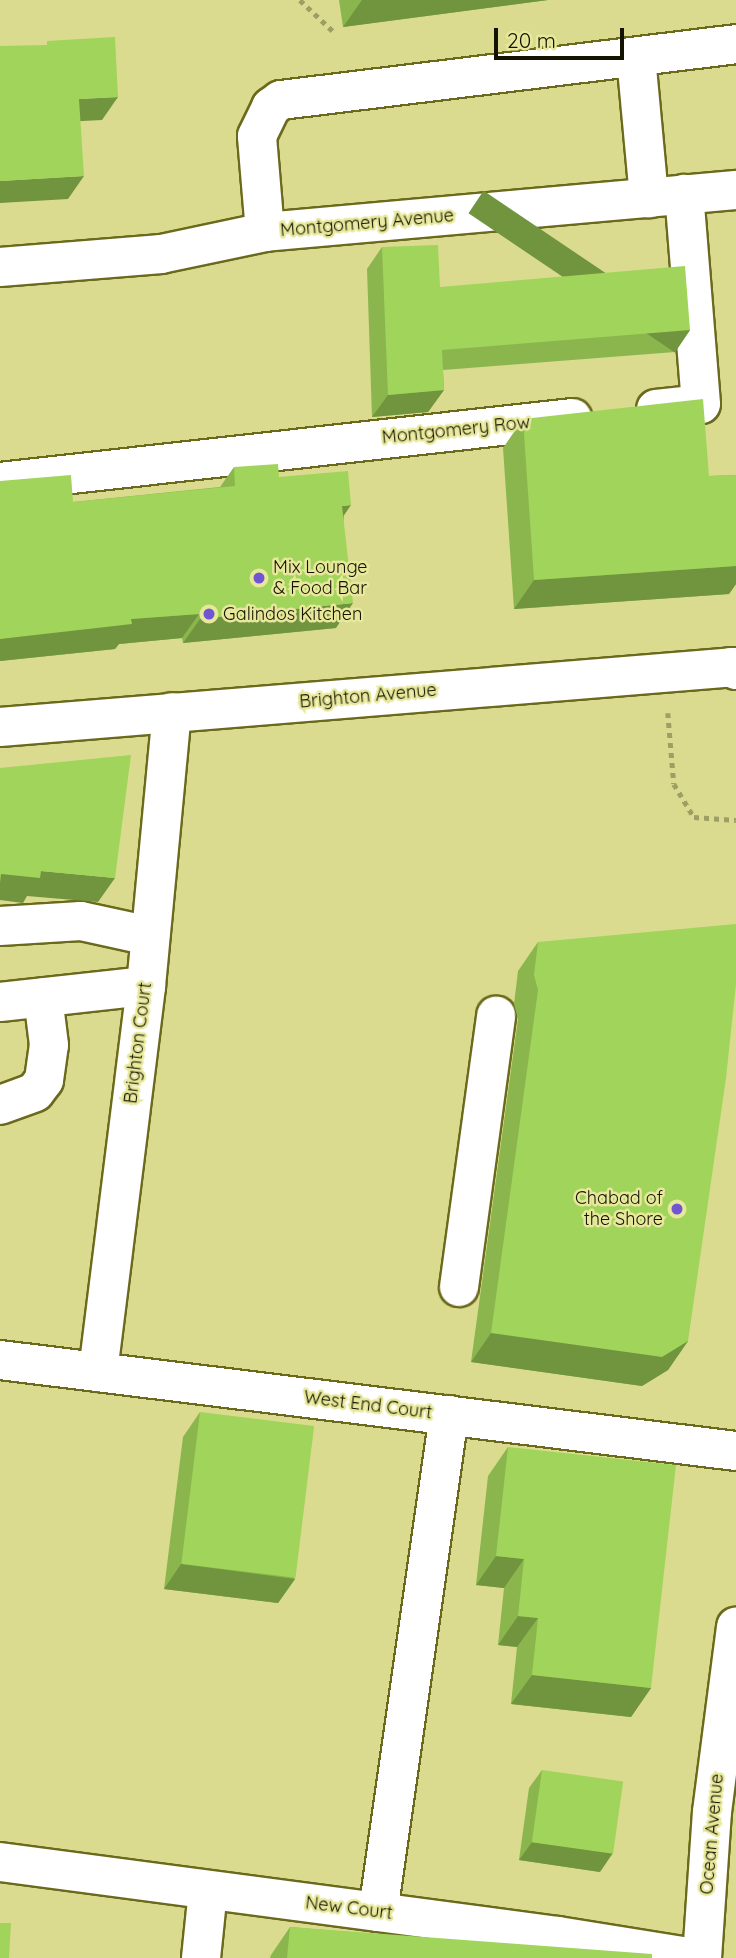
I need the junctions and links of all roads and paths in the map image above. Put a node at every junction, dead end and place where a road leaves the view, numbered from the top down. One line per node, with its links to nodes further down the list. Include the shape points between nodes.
1 (300, 0): 2 (path)
2 (335, 33)
3 (736, 44): 4 (street)
4 (636, 57): 6 (street); 7 (street, via 281,100 271,107 257,136)
5 (736, 190): 6 (street, Montgomery Avenue)
6 (667, 196): 7 (street, Montgomery Avenue); 9 (street, Montgomery Row, via 701,404)
7 (265, 232): 8 (street, Montgomery Avenue, via 161,254)
8 (0, 267)
9 (4, 481)
10 (734, 668): 12 (street, Brighton Avenue)
11 (677, 707): 14 (path, via 668,707 674,784 694,817)
12 (172, 712): 13 (street, Brighton Avenue); 16 (street, Brighton Court)
13 (0, 727)
14 (736, 820)
15 (0, 926): 16 (street, via 81,921)
16 (149, 936): 17 (street, Brighton Court)
17 (146, 986): 18 (street); 24 (street, Brighton Court)
18 (43, 997): 19 (street); 21 (street, via 49,1045 44,1080 35,1092)
19 (0, 1002)
20 (496, 1016): 22 (street)
21 (0, 1105)
22 (459, 1287)
23 (0, 1360): 24 (street, West End Court)
24 (98, 1373): 25 (street, West End Court)
25 (450, 1415): 26 (street, West End Court); 30 (street)
26 (736, 1451)
27 (736, 1627): 33 (street, Ocean Avenue, via 712,1812)
28 (0, 1862): 29 (street, New Court)
29 (208, 1890): 30 (street, New Court); 31 (street)
30 (378, 1912): 32 (street, New Court)
31 (201, 1958)
32 (696, 1958)
33 (702, 1958)

